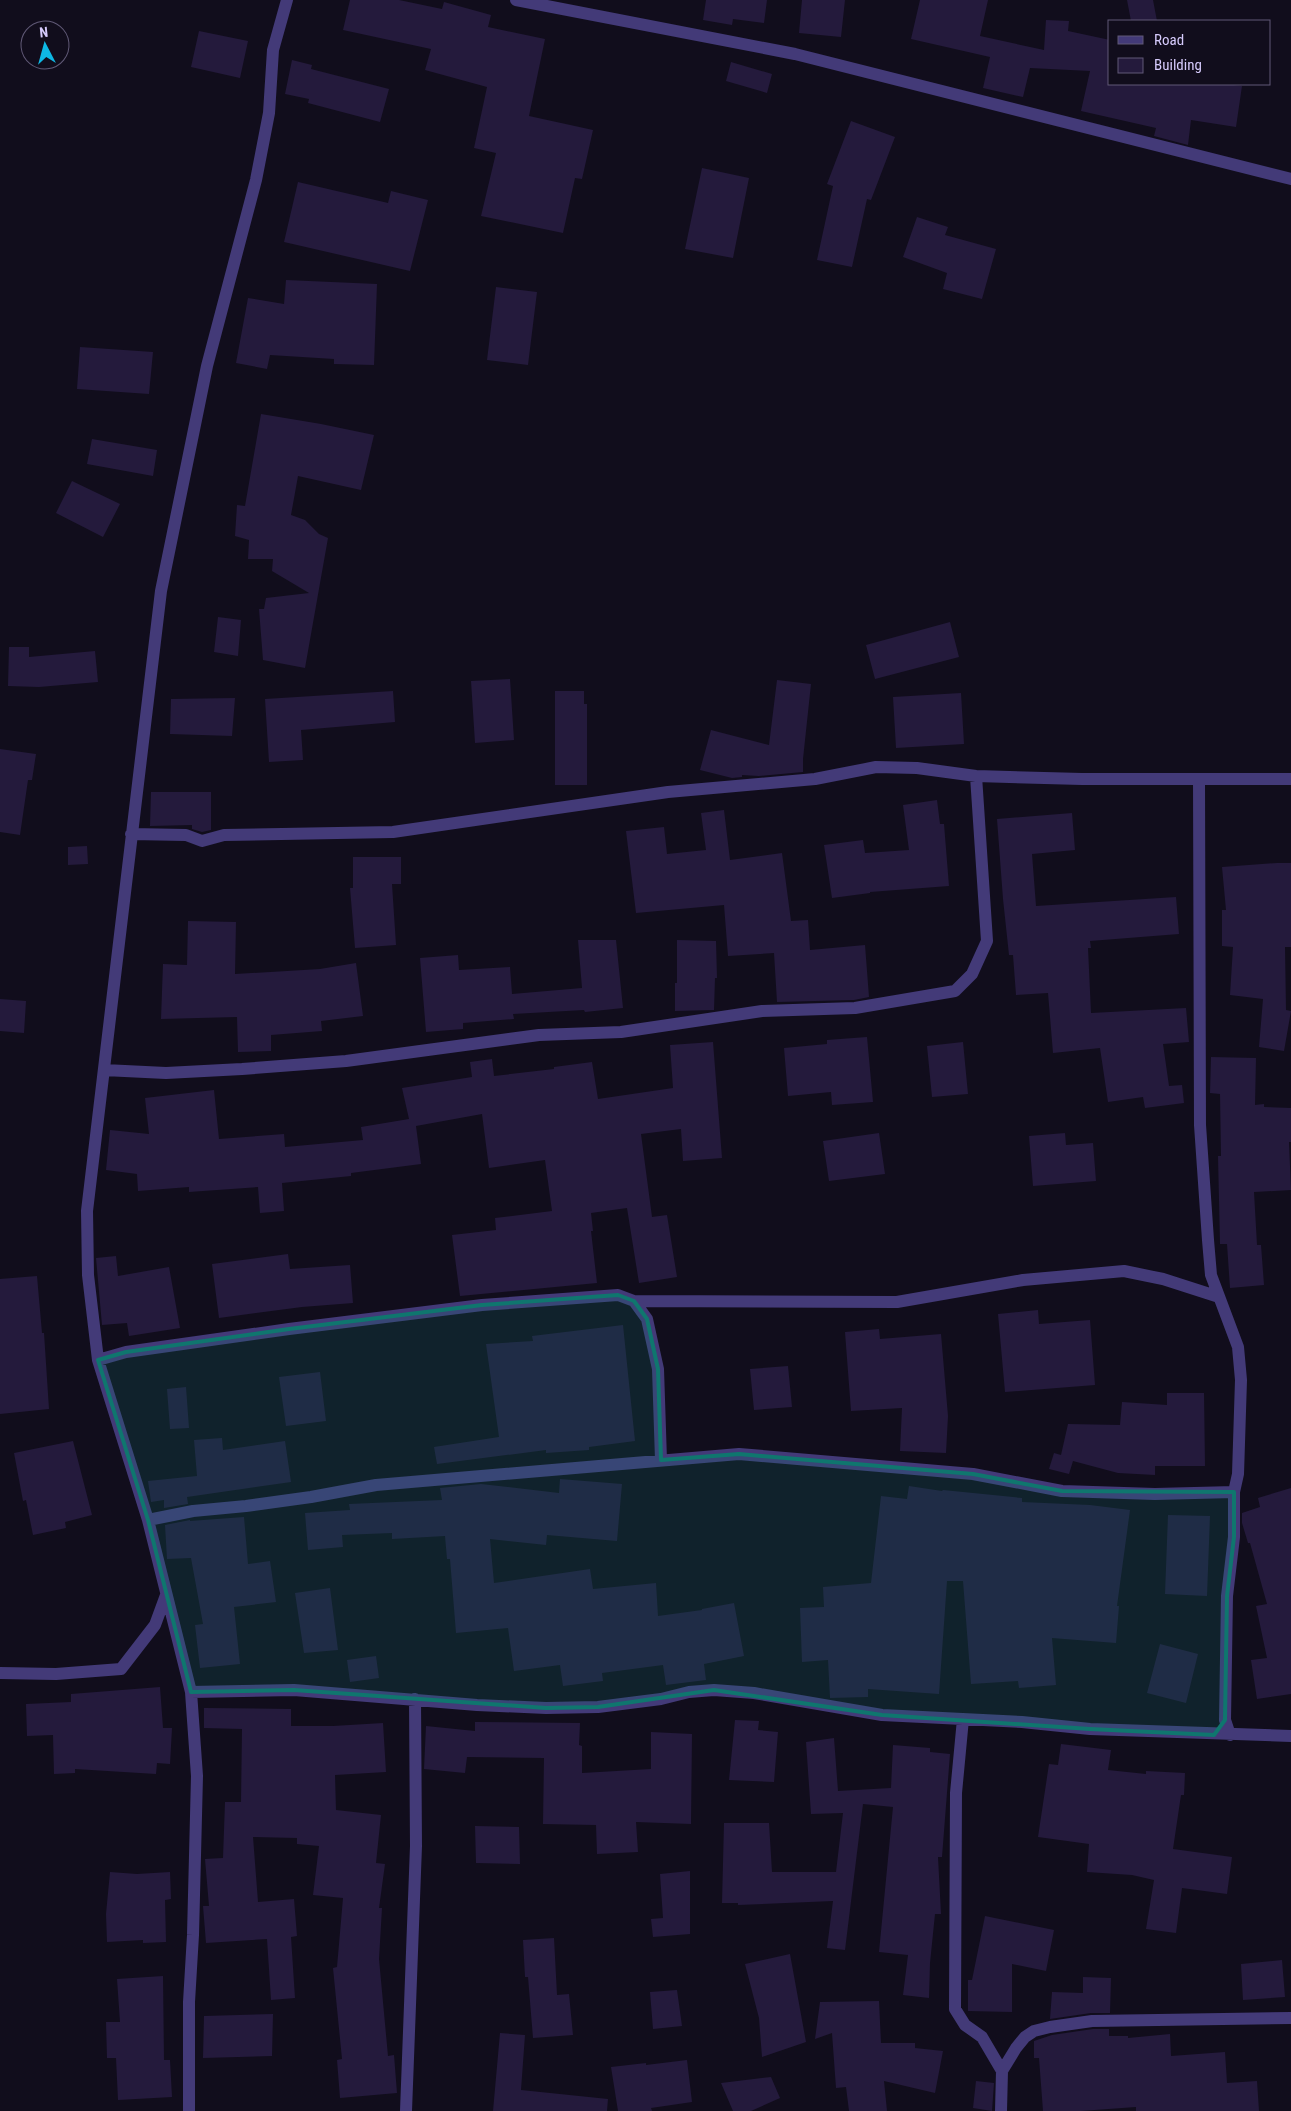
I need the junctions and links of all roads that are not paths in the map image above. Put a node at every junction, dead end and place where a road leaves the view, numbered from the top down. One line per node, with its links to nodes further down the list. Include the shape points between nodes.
1 (286, 0): 7 (street, via 273,50 268,114 256,180 207,366 161,591)
2 (516, 0): 3 (street, via 795,54)
3 (1291, 179)
4 (976, 776): 6 (street); 7 (street, via 917,768 876,767 815,779 668,792 394,832 224,835 202,841 186,835); 8 (street, via 987,941 972,974 955,991 855,1008 762,1011 621,1032 539,1035 337,1061 166,1072)
5 (1291, 779): 6 (street)
6 (1199, 781): 9 (street, via 1200,1126 1211,1275)
7 (132, 834): 8 (street)
8 (104, 1070): 11 (street, via 87,1211 88,1275)
9 (1219, 1297): 10 (street, via 1163,1278 1124,1271 1022,1280 897,1302); 13 (street, via 1238,1347 1241,1380 1238,1474)
10 (634, 1301): 11 (street, via 618,1295 601,1295 482,1305 126,1352); 12 (street, via 647,1319 658,1369)
11 (98, 1360): 14 (street)
12 (661, 1460): 13 (street, via 738,1454 973,1474 1062,1491); 14 (street, via 376,1485)
13 (1234, 1492): 20 (street, via 1234,1538 1227,1596)
14 (148, 1520): 15 (street)
15 (166, 1595): 16 (street, via 155,1626 121,1668 56,1674); 17 (street)
16 (0, 1673)
17 (191, 1692): 18 (street, via 294,1690); 26 (street, via 197,1776)
18 (415, 1699): 19 (street, via 507,1706 598,1707 714,1690 754,1693 882,1715); 27 (street, via 416,1846)
19 (963, 1719): 21 (street, via 1090,1730); 25 (street, via 956,1793 955,2009 965,2025 982,2037)
20 (1225, 1720): 21 (street); 22 (street)
21 (1214, 1735): 22 (street)
22 (1230, 1735): 23 (street)
23 (1291, 1736)
24 (1291, 2018): 25 (street, via 1092,2021 1050,2027 1025,2037)
25 (1002, 2071): 28 (street)
26 (189, 2111)
27 (406, 2111)
28 (1001, 2111)

